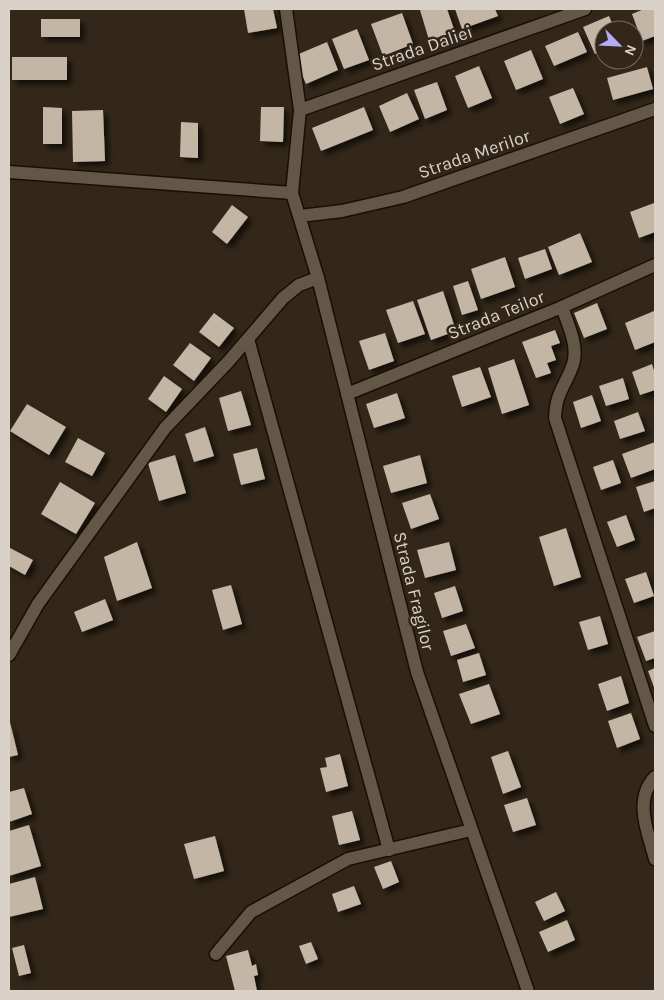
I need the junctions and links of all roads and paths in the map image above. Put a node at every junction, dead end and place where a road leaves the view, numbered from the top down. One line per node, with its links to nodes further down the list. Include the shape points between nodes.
1 (286, 9): 3 (street)
2 (586, 9): 3 (street, Strada Daliei)
3 (300, 110): 6 (street)
4 (655, 110): 7 (street, Strada Merilor, via 403,197 342,211)
5 (9, 172): 6 (street)
6 (292, 193): 7 (street, Strada Fragilor)
7 (300, 216): 9 (street, Strada Fragilor)
8 (654, 269): 10 (street, Strada Teilor)
9 (318, 278): 11 (street, via 299,285 283,298); 12 (street, Strada Fragilor)
10 (562, 307): 12 (street, Strada Teilor); 14 (street, via 575,354 556,402 555,418)
11 (248, 339): 13 (street, via 165,428 130,474 38,604); 17 (street)
12 (347, 394): 16 (street, Strada Fragilor, via 417,672)
13 (9, 655)
14 (655, 726)
15 (655, 777): 18 (street, via 647,785 642,805)
16 (472, 830): 17 (street); 20 (street, Strada Fragilor)
17 (389, 850): 19 (street, via 348,859 251,912)
18 (655, 859)
19 (216, 954)
20 (528, 991)

